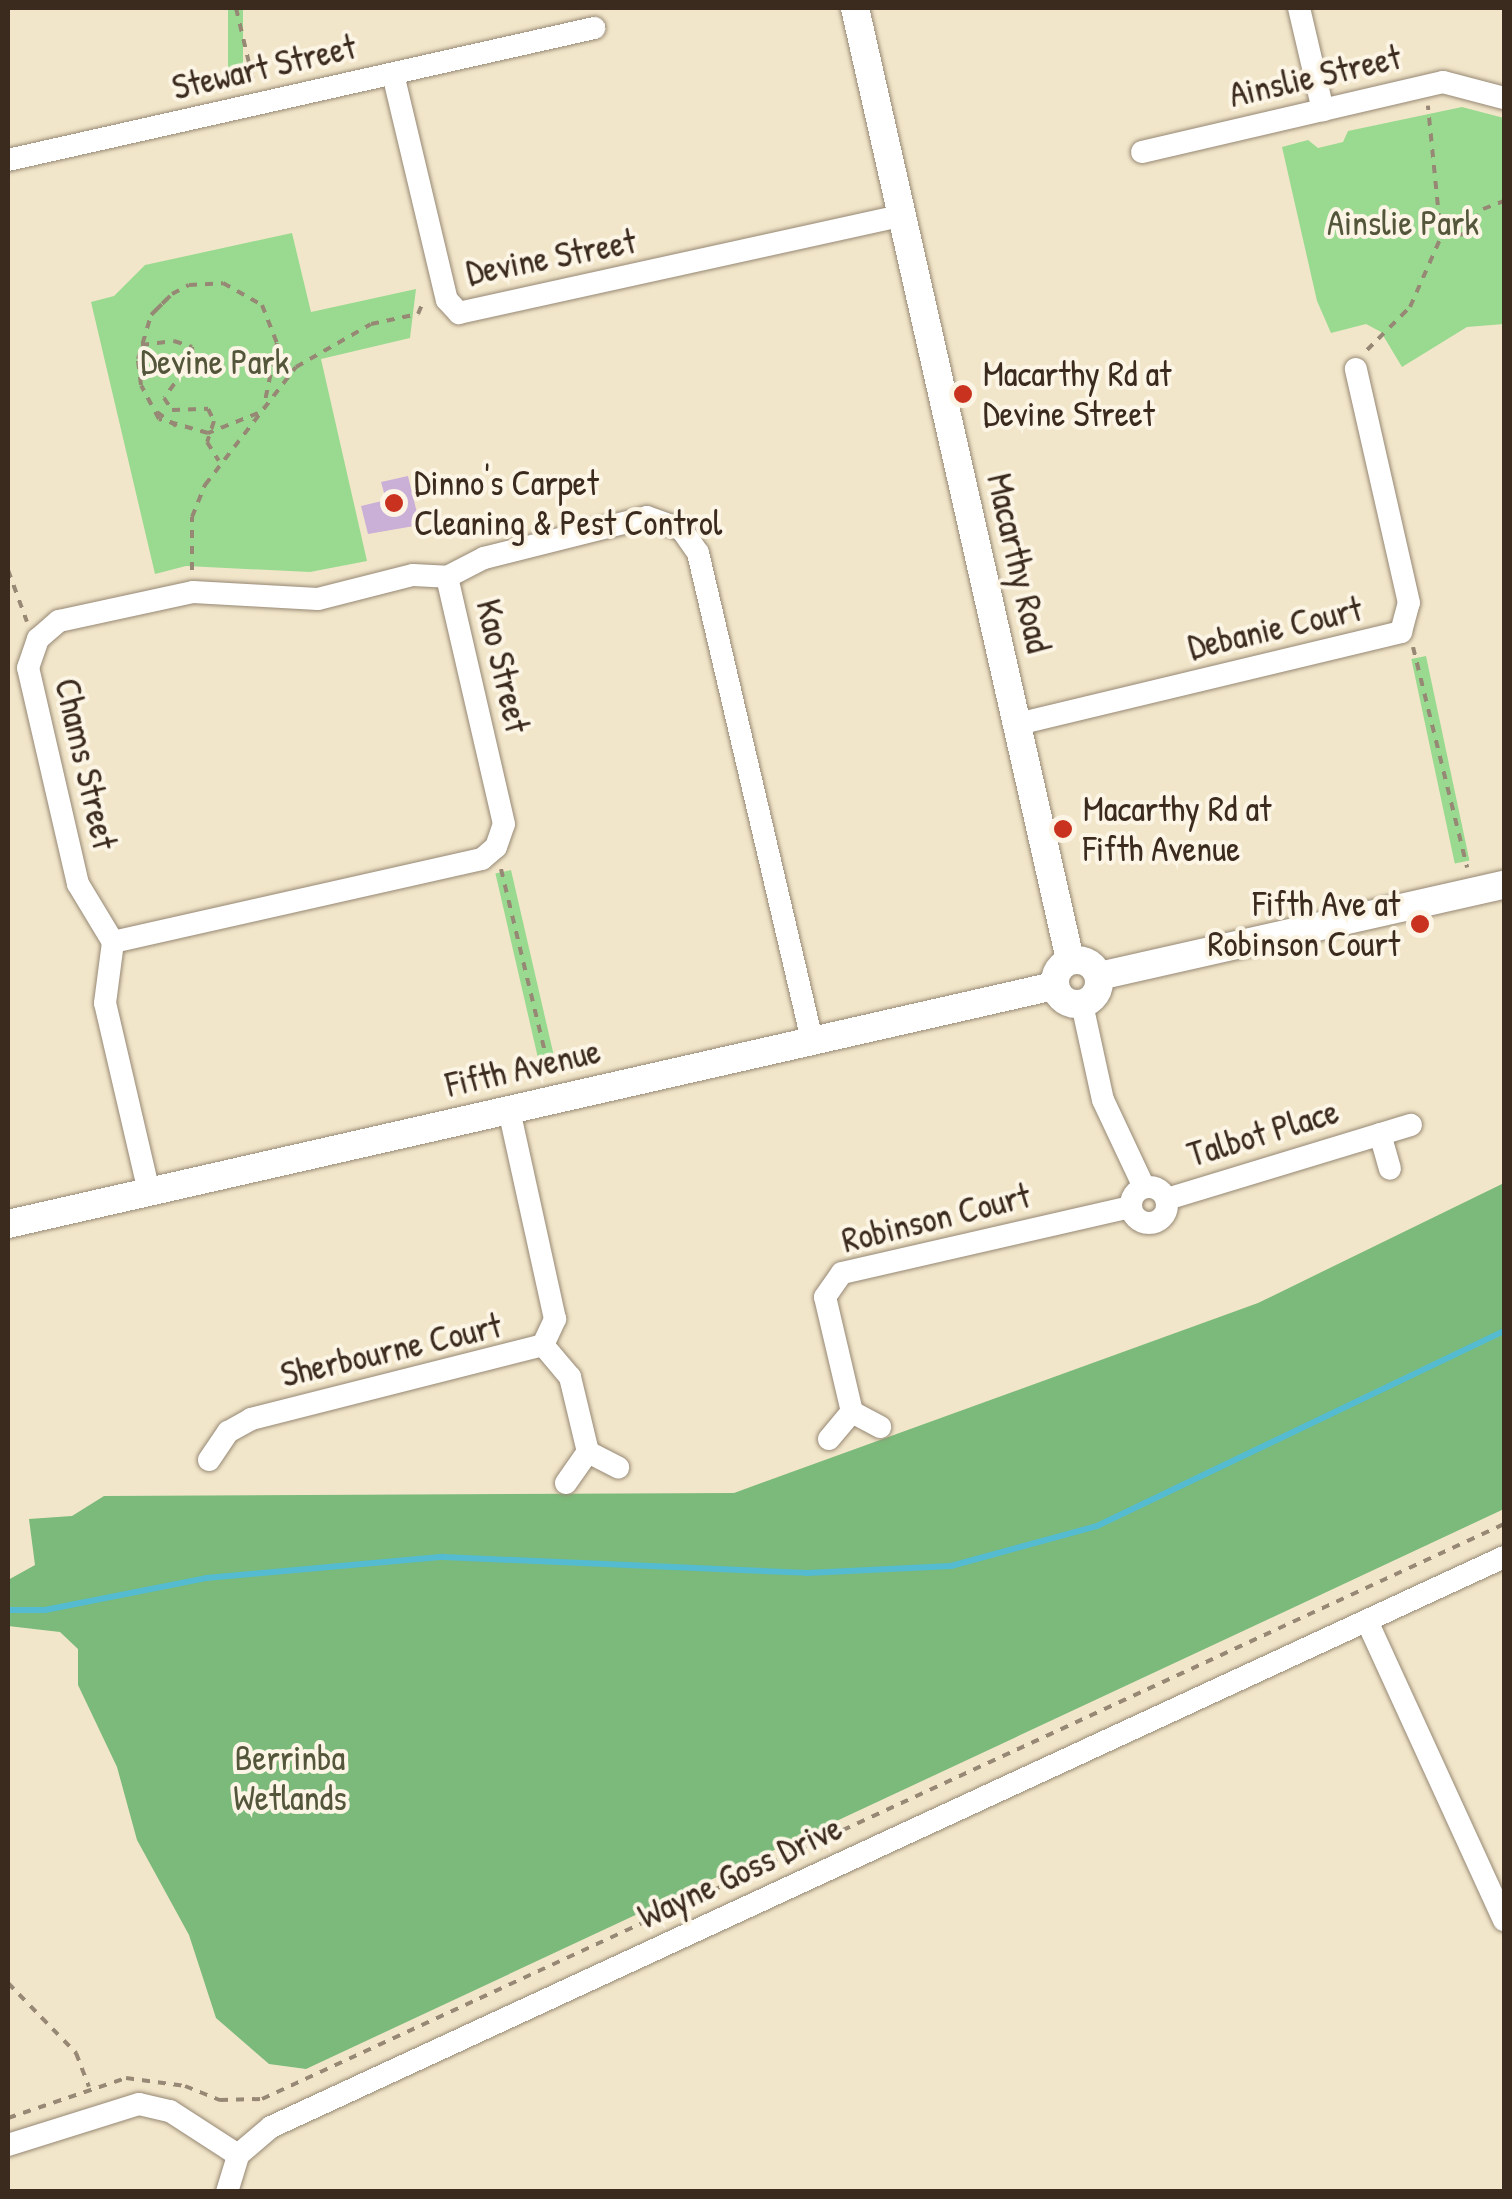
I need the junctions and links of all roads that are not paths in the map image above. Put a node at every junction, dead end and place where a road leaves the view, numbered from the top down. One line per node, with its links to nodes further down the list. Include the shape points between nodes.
1 (854, 8): 9 (street, Macarthy Road)
2 (1299, 8): 6 (street)
3 (594, 28): 4 (street, Stewart Street)
4 (392, 74): 8 (street, Stewart Street); 9 (street, Devine Street, via 446,296 459,313 480,314)
5 (1504, 98): 6 (street, Ainslie Street, via 1443,82)
6 (1323, 110): 7 (street, Ainslie Street)
7 (1142, 152)
8 (8, 160)
9 (900, 216): 12 (street, Macarthy Road)
10 (1356, 368): 12 (street, Debanie Court, via 1409,604 1400,632)
11 (447, 577): 14 (street, Kao Street, via 504,824 496,847 460,866); 14 (street, Chams Street, via 414,575 318,599 194,592 59,621 38,640 28,668 78,884); 19 (street, Kao Street, via 484,558 647,518 682,530 698,553)
12 (1018, 724): 15 (street, Macarthy Road)
13 (1504, 885): 16 (street)
14 (113, 942): 25 (street, via 105,1003)
15 (1070, 960): 16 (street, via 1084,961); 17 (street, via 1059,968)
16 (1099, 976): 18 (street, via 1094,996)
17 (1054, 986): 18 (street, via 1068,1003); 19 (street, Fifth Avenue)
18 (1082, 1004): 24 (street, via 1103,1100)
19 (812, 1040): 20 (street, Fifth Avenue)
20 (509, 1110): 25 (street, Fifth Avenue); 29 (street, Sherbourne Court, via 556,1319)
21 (1411, 1125): 22 (street, Talbot Place)
22 (1380, 1134): 23 (street, Talbot Place); 26 (street, Talbot Place)
23 (1390, 1169)
24 (1144, 1187): 26 (street, via 1160,1190); 27 (street)
25 (148, 1192): 28 (street, Fifth Avenue)
26 (1167, 1200): 27 (street, via 1165,1214 1153,1223 1138,1220)
27 (1131, 1207): 30 (street, Robinson Court, via 842,1273 825,1297)
28 (8, 1224)
29 (542, 1345): 33 (street, via 570,1378); 34 (street, Sherbourne Court, via 250,1419 228,1432)
30 (852, 1412): 31 (street); 32 (street)
31 (880, 1427)
32 (829, 1438)
33 (588, 1452): 35 (street); 36 (street)
34 (209, 1460)
35 (618, 1467)
36 (566, 1483)
37 (1504, 1558): 38 (street, Wayne Goss Drive)
38 (1367, 1621): 39 (street); 41 (street, Wayne Goss Drive, via 271,2128)
39 (1504, 1920)
40 (8, 2144): 41 (street, via 139,2104 170,2112)
41 (238, 2155): 42 (street)
42 (227, 2192)

